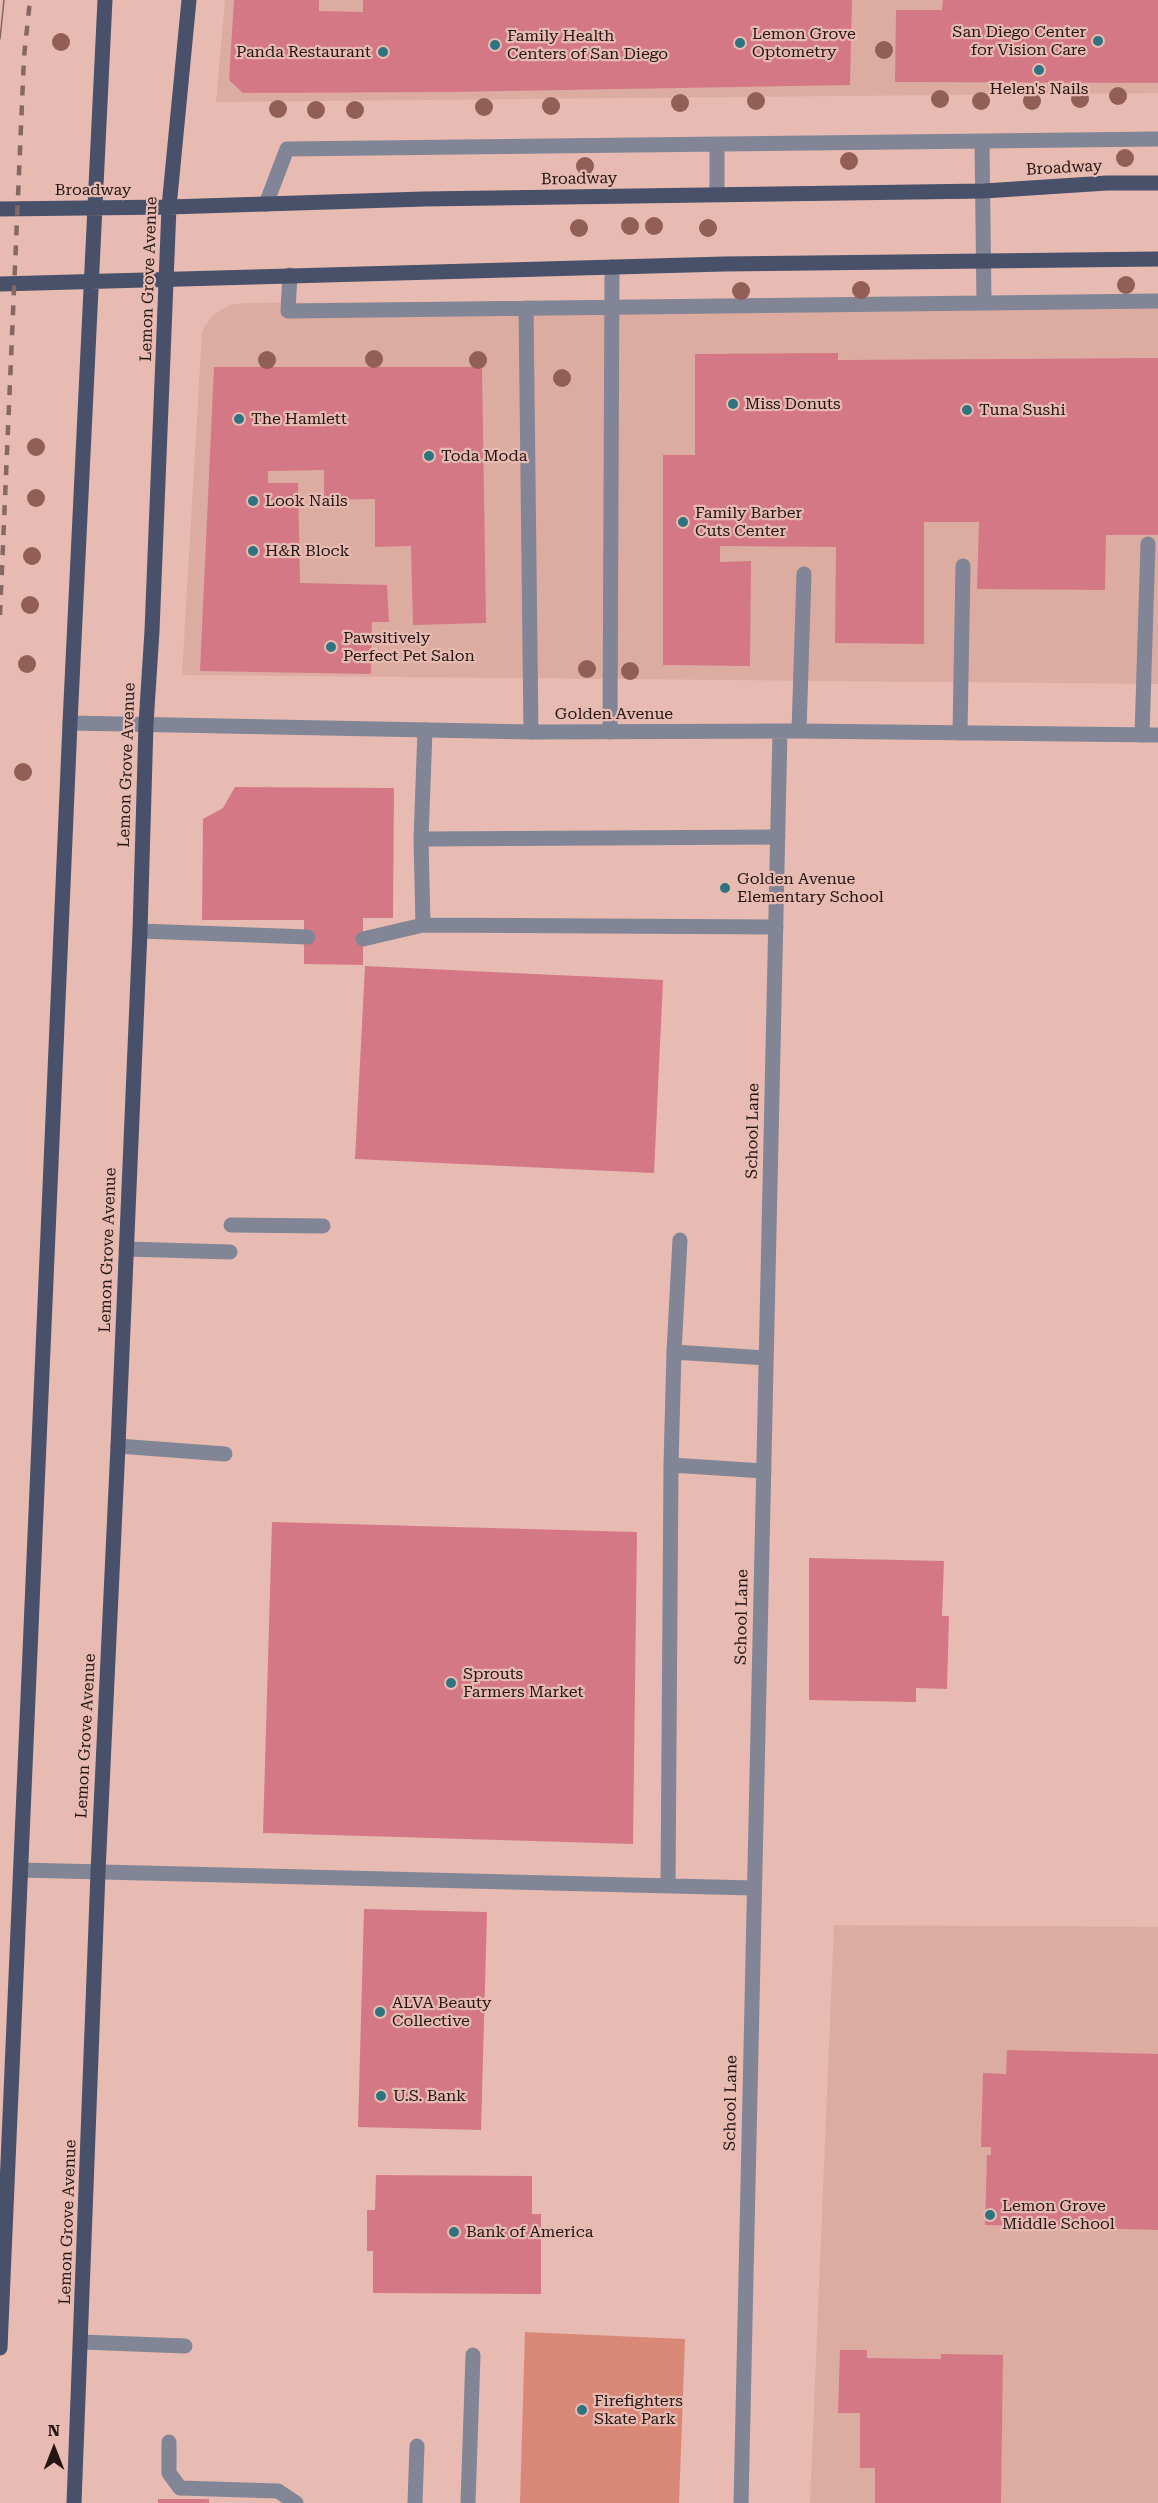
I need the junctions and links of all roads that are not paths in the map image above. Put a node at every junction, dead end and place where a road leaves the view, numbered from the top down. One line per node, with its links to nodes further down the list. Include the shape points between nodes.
1 (105, 0): 11 (main road)
2 (189, 0): 10 (main road, Lemon Grove Avenue)
3 (1158, 139): 4 (street)
4 (982, 143): 5 (street); 7 (street)
5 (717, 146): 8 (street); 9 (street, via 287,149)
6 (1158, 183): 7 (main road, Broadway)
7 (984, 191): 8 (main road, Broadway); 14 (street)
8 (717, 195): 9 (main road, Broadway)
9 (266, 204): 10 (main road, Broadway)
10 (169, 207): 11 (main road, Broadway); 17 (main road, Lemon Grove Avenue)
11 (96, 208): 12 (main road, Broadway); 18 (main road)
12 (0, 209)
13 (1158, 259): 14 (main road)
14 (985, 262): 15 (main road); 21 (street)
15 (612, 267): 16 (main road); 22 (street)
16 (290, 275): 17 (main road); 23 (street, via 288,311)
17 (167, 278): 18 (main road); 28 (main road, Lemon Grove Avenue)
18 (93, 280): 19 (main road); 27 (main road)
19 (0, 284)
20 (1158, 301): 21 (street)
21 (984, 303): 22 (street)
22 (613, 307): 23 (street); 33 (street)
23 (526, 308): 32 (street)
24 (1148, 544): 35 (street)
25 (963, 566): 34 (street)
26 (804, 574): 31 (street)
27 (70, 723): 28 (street, Golden Avenue); 55 (main road)
28 (146, 724): 29 (street, Golden Avenue); 41 (main road, Lemon Grove Avenue)
29 (425, 730): 32 (street, Golden Avenue); 38 (street)
30 (780, 731): 31 (street, Golden Avenue); 33 (street, Golden Avenue); 37 (street, School Lane)
31 (799, 731): 34 (street, Golden Avenue)
32 (531, 732): 33 (street, Golden Avenue)
33 (610, 732)
34 (960, 733): 35 (street, Golden Avenue)
35 (1142, 735): 36 (street, Golden Avenue)
36 (1158, 735)
37 (778, 837): 38 (street); 40 (street, School Lane)
38 (421, 839): 39 (street)
39 (423, 925): 40 (street); 43 (street)
40 (776, 927): 50 (street, School Lane)
41 (140, 931): 42 (street); 47 (main road, Lemon Grove Avenue)
42 (308, 937)
43 (363, 939)
44 (231, 1225): 45 (street)
45 (322, 1226)
46 (680, 1240): 49 (street)
47 (126, 1249): 48 (street); 51 (main road, Lemon Grove Avenue)
48 (230, 1252)
49 (674, 1352): 50 (street); 53 (street)
50 (766, 1358): 54 (street, School Lane)
51 (118, 1446): 52 (street); 56 (main road, Lemon Grove Avenue)
52 (225, 1454)
53 (671, 1465): 54 (street); 57 (street)
54 (764, 1471): 58 (street, School Lane)
55 (21, 1870): 56 (street); 61 (main road)
56 (98, 1872): 57 (street); 59 (main road, Lemon Grove Avenue)
57 (668, 1885): 58 (street)
58 (754, 1888): 69 (street, School Lane)
59 (82, 2342): 60 (street); 65 (main road, Lemon Grove Avenue)
60 (185, 2346)
61 (0, 2348)
62 (473, 2355): 68 (street)
63 (169, 2442): 66 (street, via 169,2474 180,2488 278,2491)
64 (417, 2446): 67 (street)
65 (74, 2503)
66 (296, 2503)
67 (415, 2503)
68 (468, 2503)
69 (741, 2503)

